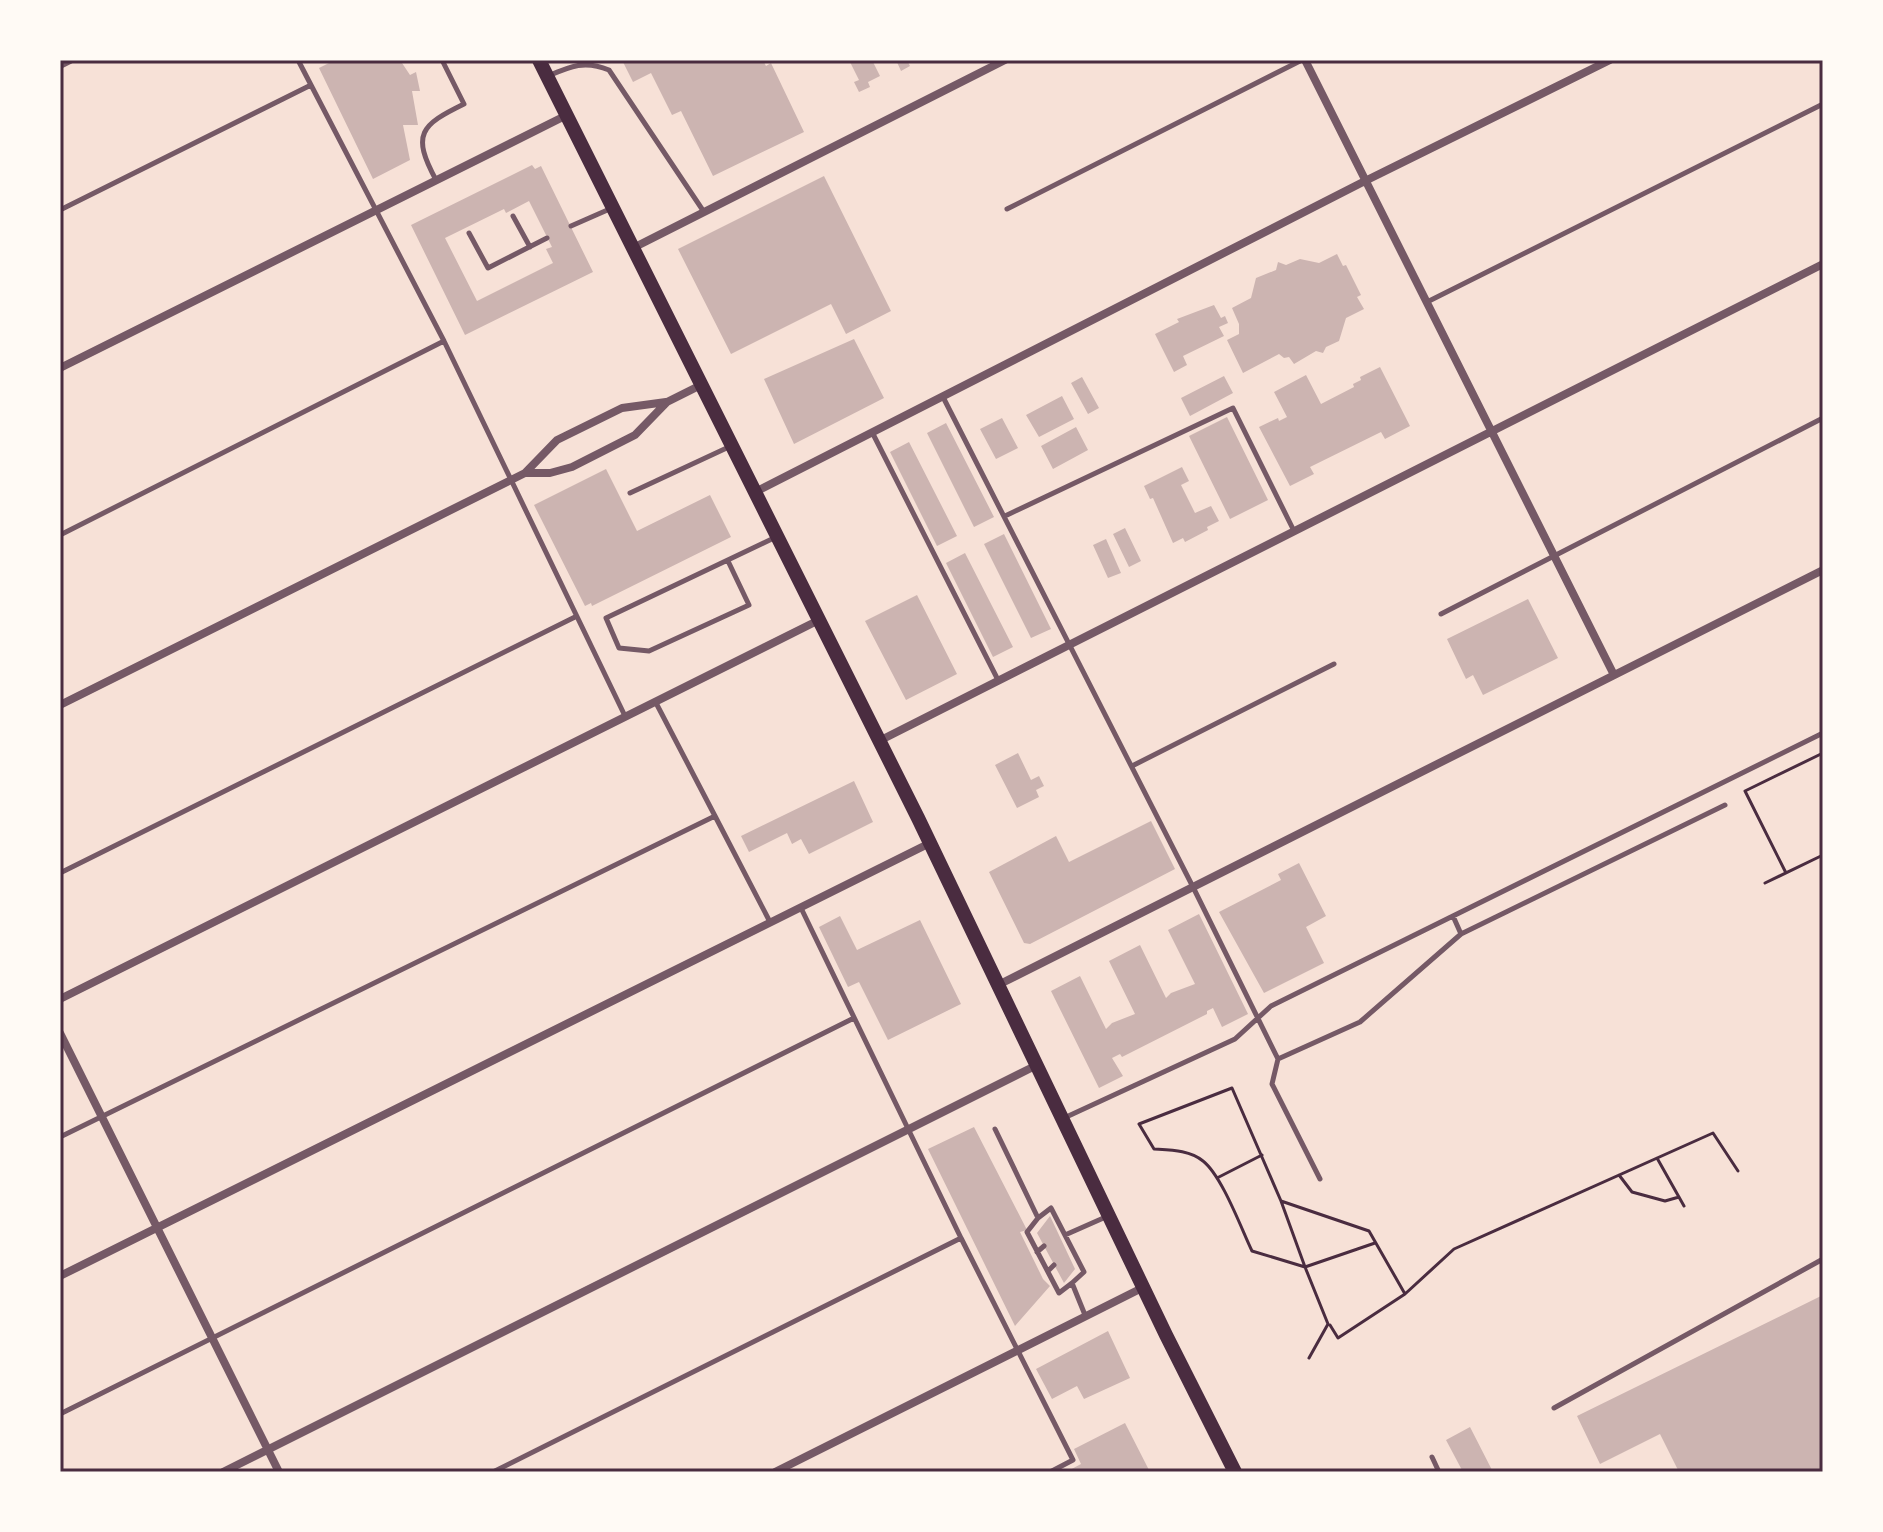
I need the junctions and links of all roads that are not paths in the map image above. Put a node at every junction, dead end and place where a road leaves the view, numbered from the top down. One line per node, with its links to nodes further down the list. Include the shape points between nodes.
1 (70, 60): 8 (street)
2 (298, 60): 10 (lane)
3 (442, 60): 13 (lane, via 464,104 434,118 423,133 423,151)
4 (539, 60): 9 (main road)
5 (1005, 60): 19 (street)
6 (1304, 60): 14 (street); 16 (lane)
7 (1610, 60): 14 (street)
8 (60, 65)
9 (547, 76): 12 (main road); 19 (lane, via 578,63 609,70)
10 (311, 85): 17 (lane); 18 (lane)
11 (1823, 104): 27 (lane)
12 (567, 115): 13 (street); 15 (main road)
13 (436, 181): 18 (street)
14 (1365, 181): 27 (street); 31 (street)
15 (613, 207): 21 (lane); 25 (main road)
16 (1007, 209)
17 (60, 210)
18 (375, 211): 28 (lane); 29 (street)
19 (704, 212): 25 (street)
20 (513, 216): 24 (lane)
21 (571, 226)
22 (469, 233): 24 (lane, via 488,268)
23 (547, 238): 24 (lane)
24 (530, 247)
25 (633, 248): 30 (main road)
26 (1823, 264): 35 (street)
27 (1427, 303): 35 (street)
28 (444, 341): 38 (lane); 43 (lane)
29 (60, 368)
30 (701, 385): 32 (street); 36 (main road)
31 (943, 396): 34 (street); 41 (lane)
32 (667, 402): 37 (street, via 622,408 557,440); 37 (street, via 635,435 550,473)
33 (1823, 418): 45 (lane)
34 (872, 432): 39 (street); 54 (lane)
35 (1491, 432): 42 (street); 45 (street)
36 (732, 445): 39 (main road); 40 (lane)
37 (525, 473): 38 (street)
38 (511, 480): 49 (lane); 56 (street)
39 (755, 492): 44 (main road)
40 (630, 493)
41 (1005, 516): 42 (lane, via 1233,408); 51 (lane)
42 (1294, 531): 51 (street)
43 (60, 535)
44 (777, 536): 46 (lane); 50 (main road)
45 (1554, 556): 48 (lane); 53 (street)
46 (728, 561): 46 (lane, via 606,618 619,648 649,651 749,605)
47 (1823, 570): 53 (street)
48 (1441, 614)
49 (575, 617): 57 (lane); 64 (lane)
50 (819, 620): 55 (street); 59 (main road)
51 (1070, 644): 54 (street); 60 (lane)
52 (1334, 664): 60 (lane)
53 (1614, 675): 65 (street)
54 (998, 680): 59 (street)
55 (655, 701): 57 (street); 62 (lane)
56 (60, 705)
57 (625, 717): 71 (street)
58 (1823, 733): 67 (lane)
59 (879, 741): 63 (main road)
60 (1132, 766): 65 (lane)
61 (1725, 805): 69 (lane)
62 (715, 816): 68 (lane); 77 (lane)
63 (930, 843): 66 (street); 70 (main road)
64 (60, 873)
65 (1193, 887): 70 (street); 72 (lane)
66 (800, 907): 68 (street); 73 (lane)
67 (1453, 916): 69 (lane); 72 (lane)
68 (770, 922): 85 (street)
69 (1461, 934): 75 (lane, via 1360,1022)
70 (997, 985): 76 (main road)
71 (60, 999)
72 (1257, 1017): 75 (lane); 78 (lane, via 1235,1039)
73 (854, 1018): 80 (lane); 97 (lane)
74 (60, 1033): 77 (street)
75 (1278, 1059): 82 (lane, via 1272,1084)
76 (1037, 1065): 78 (main road); 80 (street)
77 (102, 1116): 81 (lane); 85 (street)
78 (1063, 1119): 83 (main road)
79 (995, 1129): 84 (lane)
80 (908, 1130): 87 (lane); 101 (street)
81 (60, 1137)
82 (1320, 1179)
83 (1110, 1215): 86 (lane); 95 (main road)
84 (1038, 1218): 86 (lane, via 1051,1208); 89 (lane, via 1027,1232)
85 (157, 1227): 93 (street); 97 (street)
86 (1065, 1235): 94 (lane, via 1084,1272)
87 (961, 1238): 98 (lane); 105 (lane)
88 (1044, 1246): 89 (lane)
89 (1037, 1252): 92 (lane)
90 (1823, 1259): 99 (lane)
91 (1054, 1265): 92 (lane)
92 (1048, 1271): 94 (lane, via 1059,1293)
93 (60, 1276)
94 (1072, 1283): 96 (lane)
95 (1144, 1287): 96 (street); 108 (main road)
96 (1086, 1316): 98 (street)
97 (212, 1337): 100 (lane); 101 (street)
98 (1017, 1351): 106 (street); 107 (lane, via 1073,1460)
99 (1554, 1408)
100 (60, 1414)
101 (268, 1450): 103 (street); 104 (street)
102 (1432, 1457): 109 (lane)
103 (223, 1472)
104 (279, 1472)
105 (493, 1472)
106 (775, 1472)
107 (1050, 1472)
108 (1235, 1472)
109 (1439, 1472)

